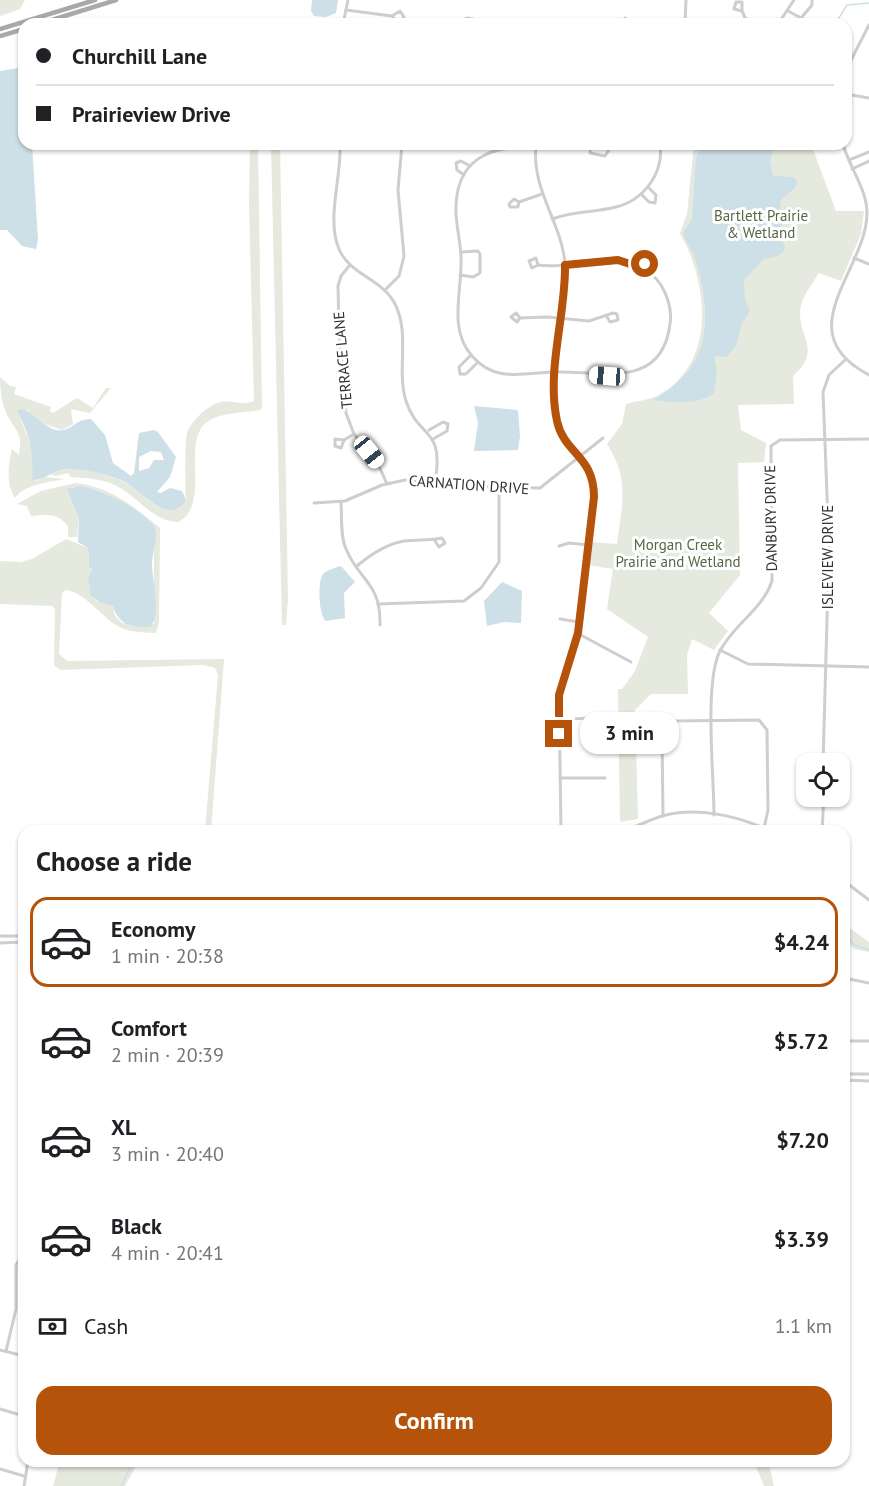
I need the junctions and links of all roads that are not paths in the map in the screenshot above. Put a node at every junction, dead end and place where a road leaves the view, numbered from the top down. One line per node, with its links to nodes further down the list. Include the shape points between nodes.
1 (95, 0): 11 (main road)
2 (116, 0): 12 (main road)
3 (347, 0): 7 (street)
4 (686, 0): 14 (street)
5 (794, 0): 9 (street)
6 (812, 0): 9 (street, via 801,18)
7 (346, 10): 10 (street); 13 (street)
8 (742, 11): 15 (street)
9 (788, 11): 16 (street)
10 (392, 16)
11 (36, 18)
12 (58, 18)
13 (345, 18)
14 (685, 18)
15 (745, 18)
16 (783, 18)
17 (18, 24): 19 (main road)
18 (869, 26): 22 (street)
19 (0, 29)
20 (18, 31): 21 (main road)
21 (0, 36)
22 (852, 59)
23 (852, 95): 24 (street)
24 (869, 98)
25 (340, 150): 48 (street, via 335,207 338,244)
26 (401, 150): 54 (street, via 398,190 403,266)
27 (494, 150): 36 (street)
28 (537, 150): 40 (street)
29 (590, 150): 30 (street, via 605,156)
30 (609, 150)
31 (660, 150): 39 (street, via 659,166)
32 (845, 150): 34 (street)
33 (869, 152): 34 (street)
34 (848, 160): 37 (street)
35 (869, 160): 37 (street)
36 (470, 166): 38 (street); 38 (street, via 461,161 456,163 457,170)
37 (852, 169): 43 (street)
38 (464, 175): 45 (street, via 456,201)
39 (648, 187): 41 (street); 41 (street, via 656,195 655,202)
40 (542, 194): 42 (street); 44 (street)
41 (641, 194): 44 (street, via 616,207 580,210)
42 (519, 202)
43 (868, 215): 46 (street)
44 (552, 219): 50 (street)
45 (461, 252): 53 (street); 53 (street, via 478,251 480,273 473,277)
46 (854, 258): 47 (street); 59 (street, via 832,313 834,337)
47 (869, 264)
48 (350, 265): 54 (street); 64 (street, TERRACE LANE, via 338,283 339,327 345,408)
49 (538, 265): 50 (street)
50 (565, 265): 51 (street, via 618,260); 57 (street)
51 (642, 268): 52 (street); 52 (street, via 649,258 656,259)
52 (650, 274): 61 (street, via 665,292 670,309 669,332 658,355 635,371 621,375)
53 (460, 275): 58 (street, via 458,325)
54 (385, 290): 63 (street, via 395,304 402,329 406,402)
55 (607, 317): 57 (street, via 589,321)
56 (520, 318): 57 (street)
57 (560, 318): 61 (street)
58 (471, 355): 60 (street); 60 (street, via 459,366 460,374 466,374)
59 (846, 359): 62 (street); 67 (street, ISLEVIEW DRIVE, via 824,384)
60 (478, 362): 61 (street, via 510,376)
61 (556, 372): 70 (street, via 558,428)
62 (869, 375)
63 (428, 431): 66 (street); 66 (street, via 443,422 448,424 447,431)
64 (354, 434): 69 (street); 72 (street, TERRACE LANE, via 379,465)
65 (603, 438): 70 (street, CARNATION DRIVE)
66 (433, 439): 71 (street, via 438,462)
67 (824, 439): 68 (street, DANBURY DRIVE); 85 (street, DANBURY DRIVE, via 780,440 771,446 772,581); 87 (street, ISLEVIEW DRIVE, via 829,536)
68 (869, 439)
69 (344, 440)
70 (580, 456): 73 (street, CARNATION DRIVE, via 540,488); 77 (street, via 594,486)
71 (435, 483): 72 (street, CARNATION DRIVE, via 405,480); 73 (street, CARNATION DRIVE)
72 (387, 484): 74 (street, CARNATION DRIVE)
73 (499, 486): 80 (street, via 498,562 481,588 464,601)
74 (341, 502): 75 (street, CARNATION DRIVE); 79 (street, via 344,543)
75 (314, 503)
76 (435, 542): 79 (street, via 392,544)
77 (588, 545): 78 (street); 82 (street)
78 (560, 546)
79 (357, 566): 80 (street)
80 (378, 604): 83 (street)
81 (560, 619): 82 (street)
82 (579, 622): 84 (street)
83 (380, 625)
84 (578, 633): 86 (street); 90 (street, via 561,687)
85 (720, 650): 87 (street, via 748,664); 91 (street, DANBURY DRIVE, via 712,677)
86 (630, 662)
87 (825, 666): 88 (street); 92 (street, ISLEVIEW DRIVE)
88 (869, 667)
89 (604, 718): 90 (street)
90 (559, 719): 93 (street)
91 (712, 720): 96 (street, DANBURY DRIVE); 97 (street, via 672,721 665,725); 101 (street, via 759,720 767,730)
92 (823, 753)
93 (560, 778): 94 (street); 98 (street)
94 (605, 778)
95 (823, 807): 102 (street)
96 (714, 815): 97 (street); 100 (street)
97 (663, 816): 99 (street)
98 (561, 825)
99 (639, 825)
100 (752, 825)
101 (765, 825)
102 (822, 825)
103 (850, 886): 104 (street)
104 (869, 900)
105 (0, 936): 106 (street)
106 (18, 936)
107 (18, 942): 108 (street)
108 (0, 943)
109 (850, 979): 110 (street)
110 (869, 983)
111 (850, 1041): 112 (street)
112 (869, 1041)
113 (850, 1074): 114 (street)
114 (869, 1074)
115 (850, 1080): 116 (street)
116 (869, 1080)
117 (18, 1262): 119 (street, via 16,1309)
118 (0, 1350): 119 (street)
119 (6, 1351): 120 (street)
120 (18, 1354)
121 (0, 1410): 122 (street)
122 (18, 1414)
123 (26, 1467): 125 (street)
124 (0, 1469): 125 (street)
125 (24, 1476): 126 (street)
126 (24, 1486)

